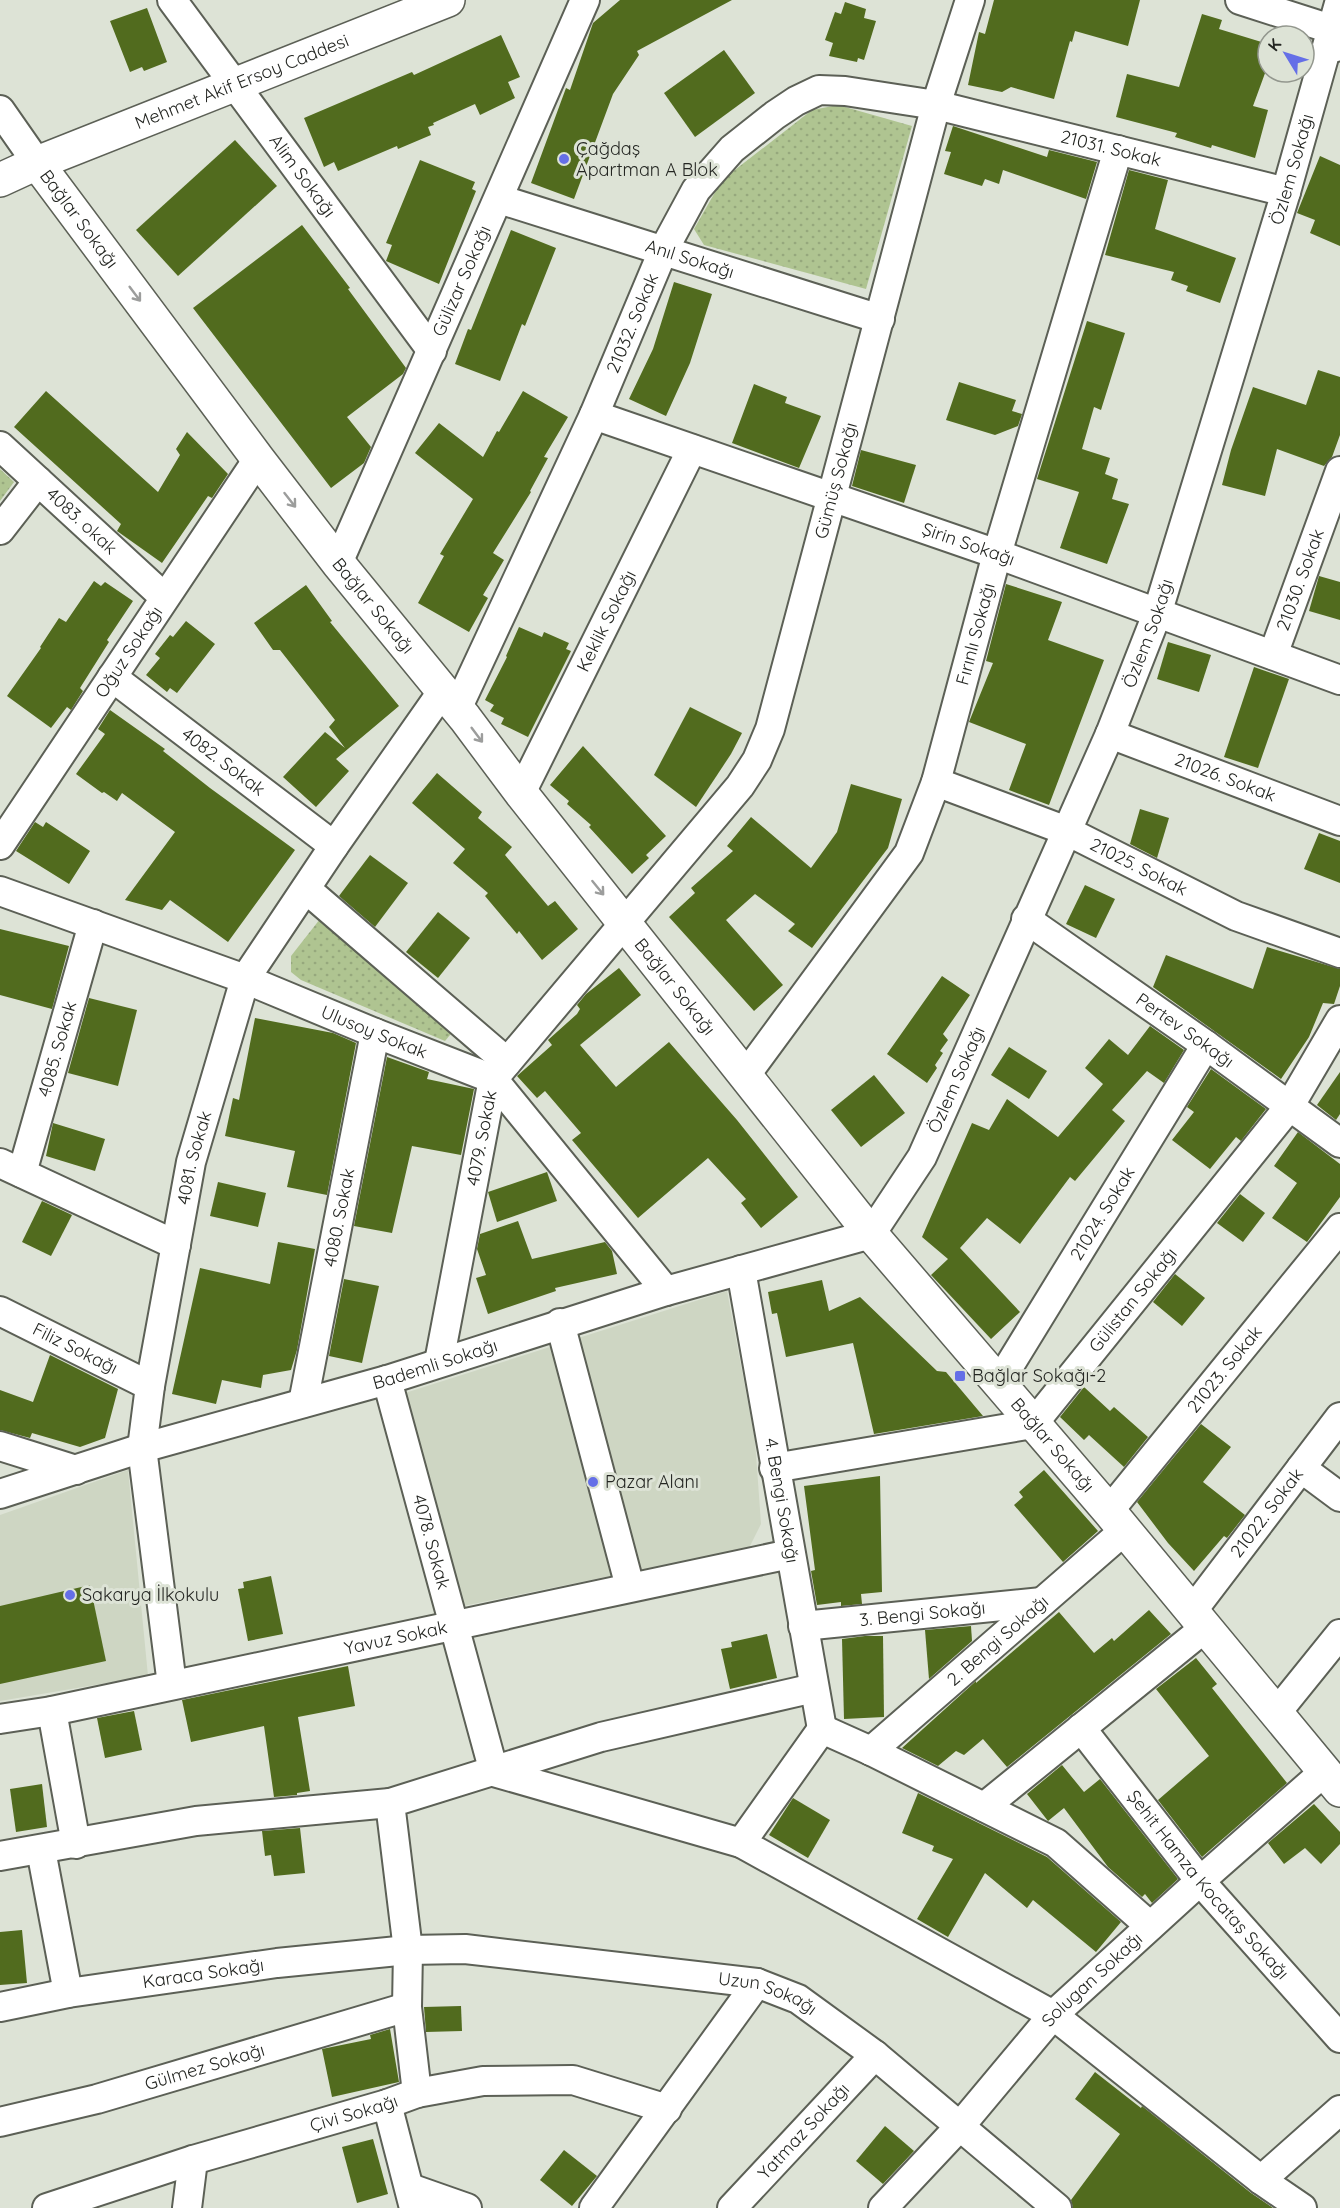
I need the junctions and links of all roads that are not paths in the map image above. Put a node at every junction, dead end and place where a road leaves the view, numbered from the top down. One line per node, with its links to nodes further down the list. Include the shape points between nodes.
1 (172, 0): 9 (street, Alim Sokağı)
2 (448, 0): 9 (main road, Mehmet Akif Ersoy Caddesi)
3 (585, 0): 16 (street, Gülizar Sokağı)
4 (970, 0): 10 (street, Gümüş Sokağı)
5 (1240, 0): 7 (street)
6 (1340, 0): 7 (street, Özlem Sokağı)
7 (1331, 29): 8 (street); 15 (street, Özlem Sokağı)
8 (1340, 65)
9 (235, 86): 13 (main road, Mehmet Akif Ersoy Caddesi); 19 (street, Alim Sokağı)
10 (936, 105): 12 (street, 21031. Sokak); 17 (street, 21032. Sokak, via 819,90 796,101 715,166 696,190); 18 (street, Gümüş Sokağı)
11 (0, 111): 13 (street)
12 (1118, 150): 15 (street, 21031. Sokak); 28 (street, Fırınlı Sokağı)
13 (37, 163): 14 (main road, Mehmet Akif Ersoy Caddesi); 23 (main road, Bağlar Sokağı, one-way to 23)
14 (0, 180)
15 (1286, 192): 31 (street, Özlem Sokağı)
16 (499, 199): 17 (street, Anıl Sokağı); 19 (street, Gülizar Sokağı)
17 (663, 251): 18 (street, Anıl Sokağı); 20 (street, 21032. Sokak)
18 (880, 319): 26 (street, Gümüş Sokağı)
19 (432, 351): 29 (street, Gülizar Sokağı)
20 (594, 415): 22 (street, Şirin Sokağı); 35 (street, 21032. Sokak)
21 (0, 446): 25 (street, 4083. okak)
22 (692, 449): 26 (street, Şirin Sokağı); 38 (street, Keklik Sokağı)
23 (258, 459): 29 (main road, Bağlar Sokağı, one-way to 29); 30 (street, Oğuz Sokağı)
24 (1340, 471): 32 (street, 21030. Sokak)
25 (38, 481): 27 (street); 30 (street, 4083. okak)
26 (830, 498): 28 (street, Şirin Sokağı); 46 (street, Gümüş Sokağı, via 770,729 758,760)
27 (0, 530)
28 (997, 554): 31 (street, Şirin Sokağı); 37 (street, Fırınlı Sokağı)
29 (339, 563): 35 (main road, Bağlar Sokağı)
30 (164, 597): 33 (street, Oğuz Sokağı)
31 (1157, 614): 32 (street, Şirin Sokağı); 36 (street, Özlem Sokağı)
32 (1273, 655): 34 (street, Şirin Sokağı)
33 (112, 676): 41 (street, Oğuz Sokağı); 42 (street, 4082. Sokak)
34 (1340, 680)
35 (449, 700): 38 (main road, Bağlar Sokağı, one-way to 38); 42 (street, 4081. Sokak)
36 (1110, 734): 39 (street, 21026. Sokak); 40 (street, Özlem Sokağı)
37 (936, 782): 40 (street, 21025. Sokak); 54 (street, Fırınlı Sokağı, via 909,853)
38 (521, 793): 46 (main road, Bağlar Sokağı, one-way to 46)
39 (1340, 821)
40 (1067, 831): 45 (street, Özlem Sokağı); 48 (street, 21025. Sokak, via 1236,916)
41 (0, 845)
42 (334, 846): 43 (street, 4081. Sokak)
43 (306, 889): 49 (street, 4081. Sokak); 53 (street)
44 (0, 891): 47 (street, Ulusoy Sokak)
45 (1026, 919): 52 (street, Pertev Sokağı); 59 (street, Özlem Sokağı, via 922,1157)
46 (625, 921): 53 (street, 4079. Sokak); 54 (main road, Bağlar Sokağı)
47 (93, 924): 49 (street, Ulusoy Sokak); 57 (street, 4085. Sokak)
48 (1340, 953)
49 (245, 979): 51 (street, Ulusoy Sokak); 60 (street, 4081. Sokak, via 191,1162)
50 (1340, 1020): 55 (street, Gülistan Sokağı)
51 (375, 1033): 53 (street, Ulusoy Sokak); 69 (street, 4080. Sokak)
52 (1206, 1045): 55 (street, Pertev Sokağı); 67 (street, 21024. Sokak)
53 (500, 1070): 62 (street, Ulusoy Sokak); 65 (street, 4079. Sokak)
54 (745, 1076): 59 (main road, Bağlar Sokağı)
55 (1289, 1107): 56 (street, Pertev Sokağı); 71 (street, Gülistan Sokağı)
56 (1340, 1143)
57 (11, 1168): 60 (street)
58 (1340, 1228): 79 (street, 21023. Sokak)
59 (871, 1234): 61 (street, Bademli Sokağı); 67 (main road, Bağlar Sokağı)
60 (176, 1245): 68 (street, 4081. Sokak)
61 (741, 1270): 62 (street, Bademli Sokağı); 74 (street, 4. Bengi Sokağı)
62 (666, 1291): 64 (street, Bademli Sokağı)
63 (0, 1311): 68 (street, Filiz Sokağı)
64 (560, 1323): 65 (street, Bademli Sokağı); 81 (street)
65 (439, 1362): 66 (street, Bademli Sokağı)
66 (387, 1380): 69 (street, Bademli Sokağı); 84 (street, 4078. Sokak)
67 (999, 1383): 71 (main road, Bağlar Sokağı)
68 (150, 1386): 73 (street, 4081. Sokak)
69 (303, 1403): 73 (street, Bademli Sokağı)
70 (1340, 1417): 75 (street, 21022. Sokak)
71 (1033, 1424): 74 (street); 79 (main road, Bağlar Sokağı)
72 (0, 1446): 76 (street)
73 (142, 1449): 76 (street, Bademli Sokağı); 87 (street, 4081. Sokak)
74 (774, 1468): 80 (street, 4. Bengi Sokağı)
75 (1301, 1468): 78 (street); 83 (street, 21022. Sokak)
76 (76, 1470): 77 (street, Bademli Sokağı)
77 (0, 1494)
78 (1340, 1497)
79 (1117, 1521): 82 (street, 2. Bengi Sokağı); 83 (main road, Bağlar Sokağı)
80 (790, 1554): 81 (street, Yavuz Sokak); 85 (street, 4. Bengi Sokağı)
81 (630, 1587): 84 (street, Yavuz Sokak)
82 (1042, 1602): 85 (street, 3. Bengi Sokağı); 94 (street, 2. Bengi Sokağı)
83 (1199, 1619): 90 (main road, Bağlar Sokağı); 92 (street, 21022. Sokak)
84 (453, 1625): 87 (street, Yavuz Sokak); 95 (street, 4078. Sokak)
85 (803, 1626): 88 (street, 4. Bengi Sokağı)
86 (1340, 1634): 90 (street)
87 (172, 1684): 89 (street, Yavuz Sokak)
88 (814, 1688): 93 (street, 4. Bengi Sokağı); 95 (street, via 602,1737)
89 (52, 1711): 91 (street, Yavuz Sokak); 100 (street)
90 (1277, 1712): 96 (main road, Bağlar Sokağı)
91 (0, 1719)
92 (1081, 1728): 98 (street, 21022. Sokak); 103 (street, Şehit Hamza Kocataş Sokağı)
93 (822, 1730): 94 (street); 99 (street)
94 (871, 1751): 98 (street)
95 (494, 1772): 97 (street); 99 (street)
96 (1332, 1781): 103 (street, Solugan Sokağı)
97 (390, 1803): 100 (street, via 196,1821); 105 (street)
98 (984, 1807): 104 (street, via 1056,1843)
99 (741, 1843): 110 (street)
100 (76, 1844): 101 (street)
101 (41, 1850): 102 (street); 107 (street)
102 (0, 1856)
103 (1200, 1881): 104 (street, Solugan Sokağı); 111 (street, Şehit Hamza Kocataş Sokağı)
104 (1150, 1926): 110 (street, Solugan Sokağı)
105 (408, 1950): 106 (street, Uzun Sokağı, via 465,1949); 107 (street, Karaca Sokağı, via 277,1963); 109 (street)
106 (757, 1983): 112 (street, Uzun Sokağı, via 798,1999); 115 (street)
107 (68, 1994): 108 (street, Karaca Sokağı)
108 (0, 2007)
109 (407, 2007): 113 (street); 117 (street, Gülmez Sokağı, via 97,2099)
110 (1053, 2016): 118 (street, Solugan Sokağı); 120 (street)
111 (1340, 2038)
112 (875, 2055): 118 (street, Uzun Sokağı); 126 (street, Yatmaz Sokağı)
113 (417, 2093): 114 (street, Çivi Sokağı); 115 (street, Çivi Sokağı, via 483,2081 573,2080)
114 (387, 2104): 119 (street, Çivi Sokağı); 121 (street)
115 (667, 2109): 125 (street)
116 (1340, 2110): 120 (street)
117 (0, 2122)
118 (961, 2125): 127 (street, Solugan Sokağı); 128 (street, Uzun Sokağı)
119 (193, 2160): 122 (street, Çivi Sokağı); 123 (street)
120 (1261, 2180): 129 (street)
121 (412, 2198): 124 (street)
122 (52, 2207)
123 (187, 2208)
124 (467, 2208)
125 (594, 2208)
126 (732, 2208)
127 (883, 2208)
128 (1058, 2208)
129 (1302, 2208)

